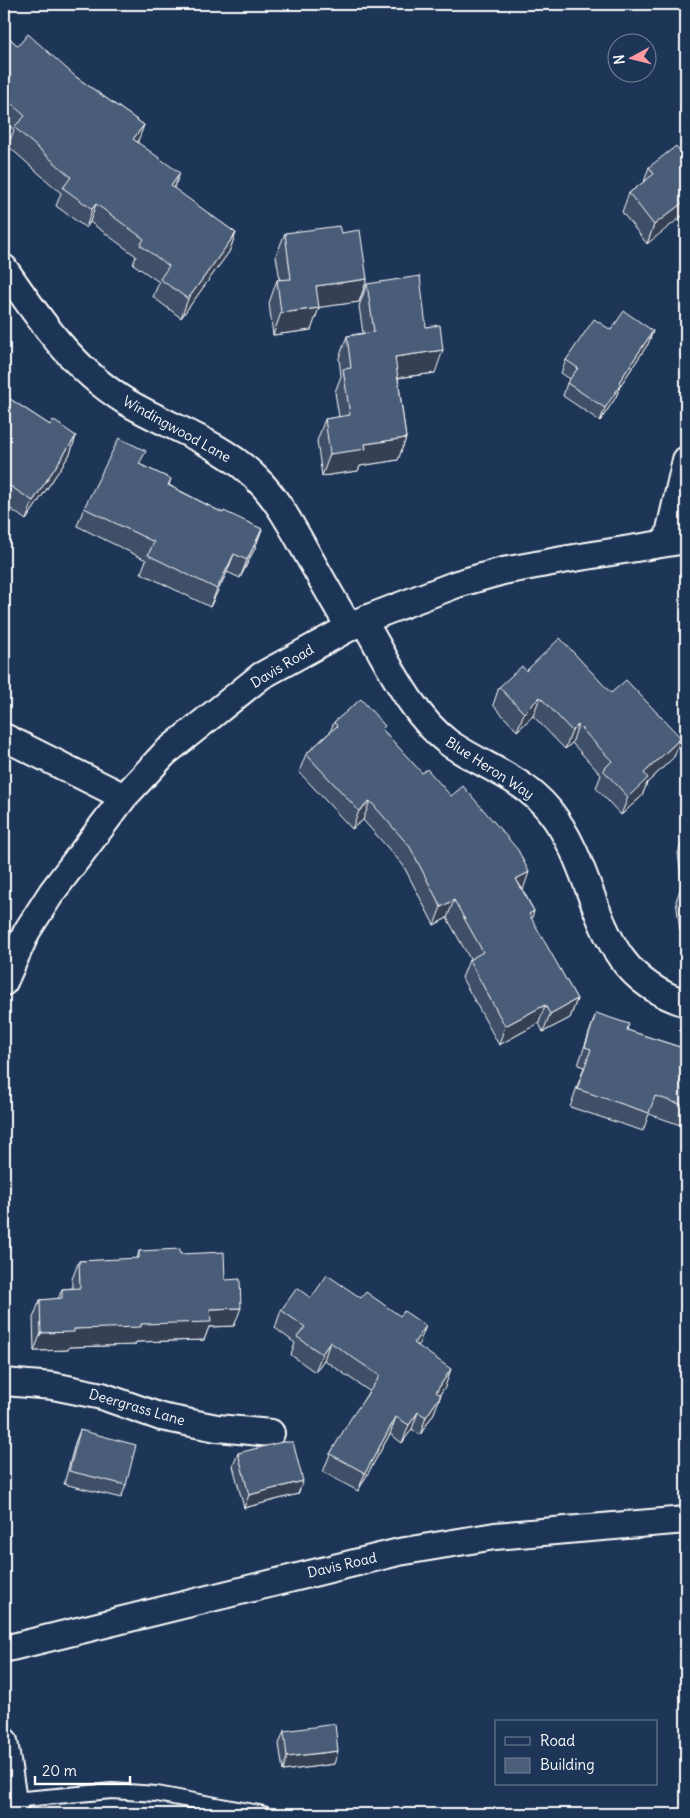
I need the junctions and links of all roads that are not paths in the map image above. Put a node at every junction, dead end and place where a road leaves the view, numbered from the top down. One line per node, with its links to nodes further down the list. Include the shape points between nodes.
1 (4, 268): 4 (street, Windingwood Lane, via 49,331 86,373 133,405 211,444 255,477 273,496)
2 (686, 460): 3 (street)
3 (677, 542): 4 (street, Davis Road, via 503,571 428,594)
4 (356, 624): 6 (street, Davis Road, via 261,676 165,754); 8 (street, Blue Heron Way, via 430,727 467,755 514,780 549,810 565,834 606,933 624,964 653,988)
5 (4, 737): 6 (street)
6 (124, 797): 7 (street, Davis Road, via 52,892 27,931)
7 (4, 982)
8 (686, 1003)
9 (4, 1382): 10 (street, Deergrass Lane, via 54,1386 102,1396 161,1417 217,1428)
10 (271, 1433)
11 (686, 1520): 12 (street, Davis Road, via 495,1536 399,1552)
12 (4, 1649)
13 (4, 1741): 14 (street)
14 (14, 1807): 15 (lane, via 121,1791 157,1794)
15 (264, 1814)

